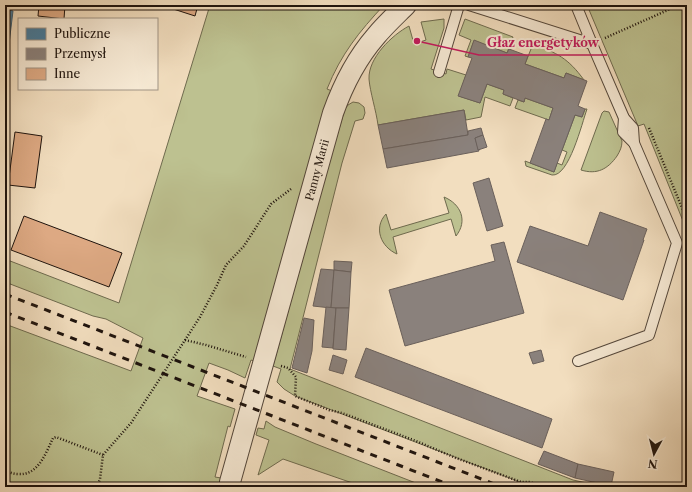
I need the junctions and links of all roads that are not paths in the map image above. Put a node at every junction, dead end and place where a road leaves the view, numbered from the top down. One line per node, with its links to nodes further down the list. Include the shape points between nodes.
1 (406, 5): 8 (street, Panny Marii, via 376,35 357,61 340,92)
2 (459, 5): 6 (lane)
3 (469, 5): 5 (lane)
4 (576, 5): 5 (lane)
5 (592, 44): 7 (lane, via 624,118 633,128 634,143 676,243 649,335)
6 (439, 72)
7 (578, 361)
8 (230, 484)

